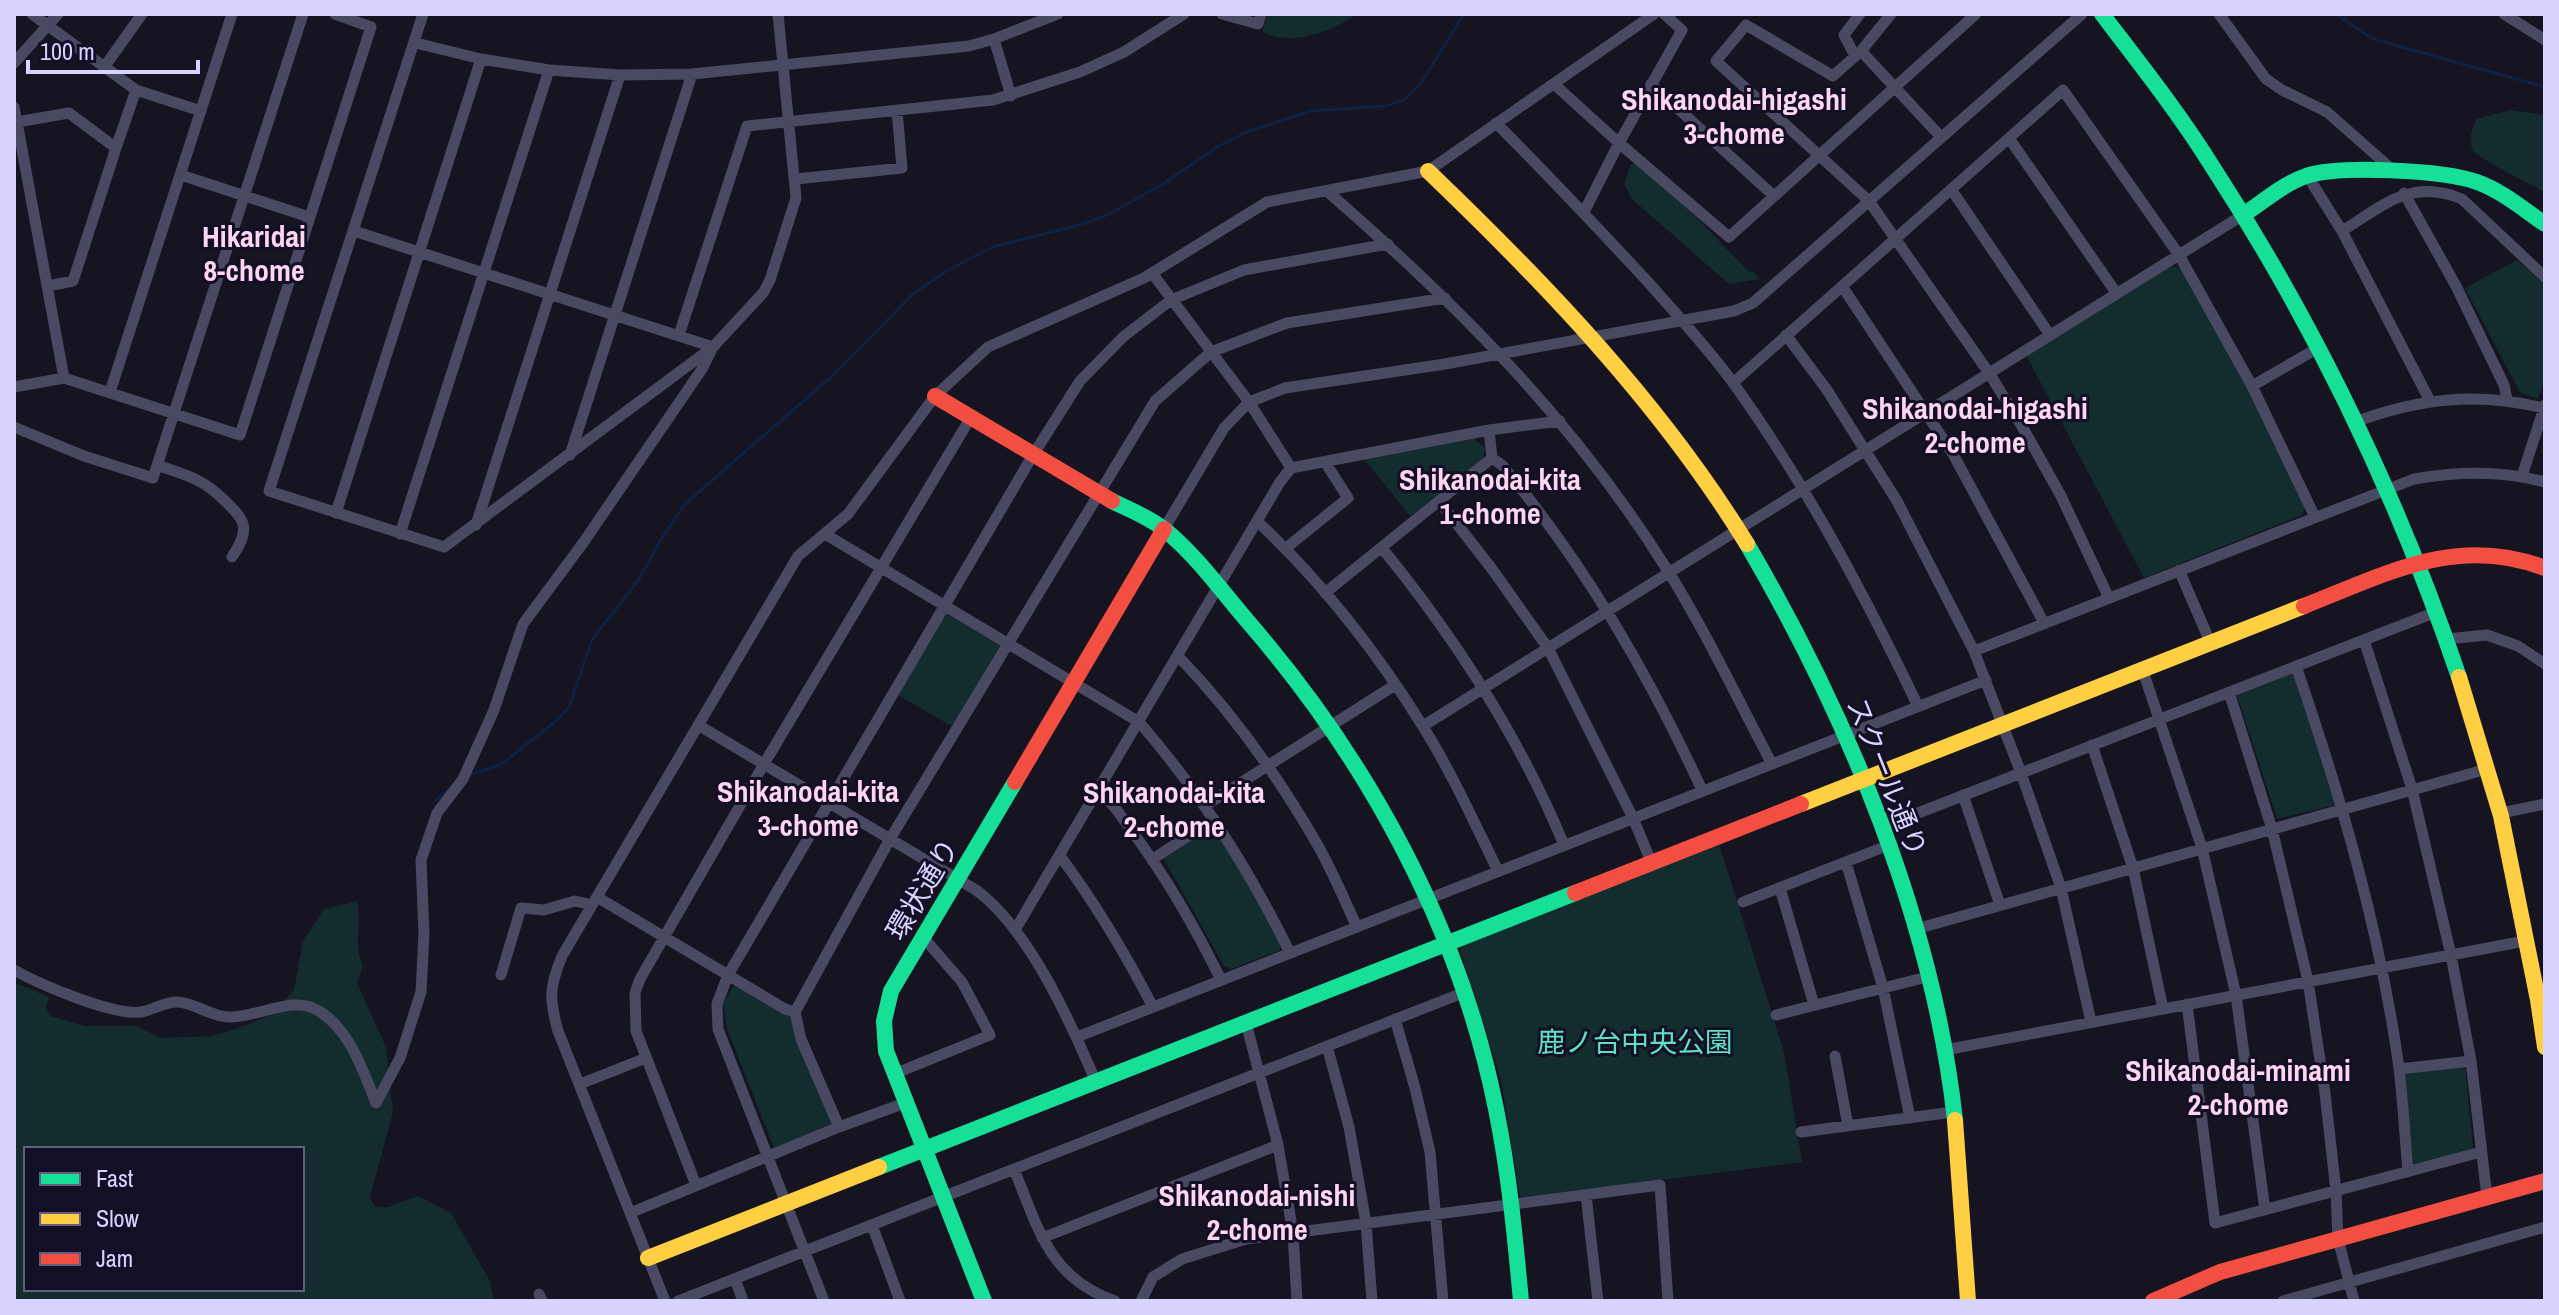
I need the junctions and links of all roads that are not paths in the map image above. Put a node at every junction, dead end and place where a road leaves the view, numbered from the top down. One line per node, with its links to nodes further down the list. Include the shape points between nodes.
1 (32, 14): 22 (street)
2 (58, 14): 22 (street)
3 (142, 14): 30 (street)
4 (232, 14): 41 (street)
5 (303, 14): 58 (street)
6 (335, 14): 63 (street, via 371,27)
7 (423, 14): 25 (street)
8 (778, 14): 29 (street)
9 (1058, 14): 23 (street)
10 (1184, 14): 38 (street, via 1124,52)
11 (1222, 14): 12 (street, via 1258,24)
12 (1261, 14)
13 (1654, 14): 35 (street)
14 (1664, 14): 34 (street, via 1682,30)
15 (1860, 14): 26 (street, via 1844,35)
16 (1891, 14): 26 (street)
17 (1976, 14): 36 (street)
18 (2082, 14): 45 (street)
19 (2102, 14): 62 (street, via 2138,58)
20 (2219, 14): 51 (street, via 2266,79 2327,112)
21 (2504, 14): 24 (street)
22 (49, 26): 28 (street); 30 (street)
23 (994, 39): 29 (street, via 969,46); 38 (street)
24 (2545, 40)
25 (416, 43): 27 (street); 65 (street)
26 (1858, 54): 36 (street); 49 (street, via 1833,76 1746,25 1716,61)
27 (481, 59): 31 (street); 69 (street)
28 (14, 63)
29 (783, 64): 32 (street); 42 (street)
30 (105, 66): 37 (street)
31 (549, 70): 33 (street); 72 (street)
32 (692, 74): 33 (street); 80 (street)
33 (620, 75): 76 (street)
34 (1651, 84): 47 (street); 59 (street)
35 (1555, 85): 44 (street); 47 (street)
36 (1895, 87): 45 (street); 49 (street)
37 (136, 90): 41 (street); 48 (street)
38 (1011, 96): 40 (street)
39 (14, 107): 43 (street)
40 (897, 110): 42 (street); 54 (street, via 902,168)
41 (201, 111): 52 (street)
42 (788, 121): 54 (street); 82 (street, via 747,126)
43 (17, 122): 48 (street, via 69,113); 74 (street)
44 (1496, 123): 50 (street); 61 (street)
45 (1941, 137): 60 (street)
46 (2009, 138): 55 (street); 70 (street, via 2063,90); 77 (street)
47 (1619, 143): 59 (street, via 1729,237); 61 (street)
48 (116, 148): 74 (street, via 73,281)
49 (1820, 156): 59 (street); 60 (street)
50 (1428, 171): 56 (street); 85 (street, スクール通り)
51 (2395, 173): 53 (street); 64 (street, via 2478,182)
52 (181, 175): 58 (street); 95 (street)
53 (2307, 175): 62 (street); 66 (street)
54 (796, 179): 86 (street, via 796,198 770,280)
55 (1951, 189): 67 (street); 84 (street)
56 (1328, 192): 68 (street); 71 (street, via 1267,202)
57 (2404, 193): 66 (street); 73 (street, via 2430,190 2462,199); 97 (street, via 2470,314)
58 (246, 196): 63 (street); 102 (street)
59 (1774, 196)
60 (1869, 201): 67 (street); 81 (street, via 1753,303)
61 (1584, 212): 81 (street)
62 (2243, 215): 70 (street); 87 (street)
63 (309, 217): 102 (street, via 240,435)
64 (2545, 224)
65 (354, 231): 69 (street); 121 (street, via 269,491)
66 (2342, 231): 98 (street)
67 (1896, 239): 75 (street); 90 (street)
68 (1388, 244): 78 (street); 79 (street, via 1244,270)
69 (420, 251): 72 (street); 121 (street)
70 (2179, 255): 77 (street); 93 (street)
71 (1152, 273): 79 (street); 96 (street, via 988,347)
72 (484, 274): 76 (street); 127 (street)
73 (2545, 277)
74 (48, 286): 91 (street)
75 (1842, 286): 83 (street); 101 (street)
76 (549, 293): 80 (street); 124 (street)
77 (2117, 294): 84 (street)
78 (1445, 298): 88 (street, via 1287,323); 89 (street)
79 (1171, 300): 88 (street); 110 (street, via 1123,337 1080,381)
80 (614, 314): 82 (street); 109 (street)
81 (1683, 320): 85 (street); 92 (street)
82 (679, 335): 86 (street)
83 (1786, 335): 92 (street); 108 (street)
84 (2050, 335): 90 (street)
85 (1591, 336): 89 (street); 126 (street, スクール通り, via 1676,442)
86 (713, 347): 109 (street); 214 (street, via 523,624 494,710 463,779 437,813 421,860 421,992 400,1058 376,1103 344,1036 316,1009 300,1005 226,1018 177,1002 140,1012 42,986)
87 (2318, 348): 93 (street); 105 (street)
88 (1211, 352): 99 (street); 119 (street, via 1155,401)
89 (1501, 354): 99 (street, via 1285,388); 104 (street)
90 (1989, 373): 101 (street); 139 (street, via 2061,496)
91 (64, 378): 94 (street); 95 (street)
92 (1733, 383): 117 (street)
93 (2252, 386): 122 (street)
94 (14, 387)
95 (110, 392): 102 (street)
96 (935, 396): 103 (street); 128 (street, via 848,514)
97 (2507, 399): 98 (street); 100 (street)
98 (2430, 401): 105 (street)
99 (1249, 402): 114 (street); 125 (street, via 1224,428)
100 (2544, 406): 115 (street)
101 (1928, 412): 108 (street); 143 (street)
102 (174, 414): 113 (street)
103 (971, 417): 110 (street); 134 (street)
104 (1560, 421): 107 (street); 136 (street)
105 (2355, 422): 118 (street)
106 (14, 427): 113 (street, via 153,478)
107 (1489, 430): 111 (street); 112 (street)
108 (1866, 450): 117 (street); 149 (street)
109 (569, 455): 124 (street)
110 (1033, 455): 119 (street); 140 (street)
111 (1492, 458): 120 (street); 141 (street, via 1561,538)
112 (1325, 462): 114 (street); 129 (street, via 1348,498)
113 (157, 465): 131 (street, via 207,483 241,514 244,531)
114 (1291, 468): 123 (street)
115 (2522, 476): 116 (street); 118 (street, via 2443,474)
116 (2545, 482)
117 (1804, 488): 126 (street); 159 (street)
118 (2386, 488): 122 (street); 132 (street)
119 (1098, 494): 125 (street); 146 (street)
120 (1439, 501): 130 (street); 148 (street)
121 (336, 513): 127 (street)
122 (2315, 517): 135 (street)
123 (1257, 521): 129 (street); 137 (street)
124 (476, 526): 127 (street, via 444,547)
125 (1164, 529): 137 (street); 155 (street, 環状通り)
126 (1738, 531): 136 (street); 166 (street, スクール通り, via 1781,601)
127 (400, 534)
128 (825, 534): 134 (street); 162 (street, via 798,556)
129 (1286, 548): 138 (street)
130 (1382, 548): 138 (street); 157 (street)
131 (232, 557)
132 (2417, 562): 133 (street, via 2478,552); 142 (street); 147 (street)
133 (2545, 568)
134 (882, 569): 140 (street); 168 (street)
135 (2179, 570): 139 (street); 147 (street)
136 (1669, 573): 141 (street); 169 (street)
137 (1218, 588): 150 (street); 163 (street)
138 (1325, 593): 156 (street)
139 (2109, 598): 143 (street)
140 (945, 606): 146 (street); 178 (street)
141 (1608, 611): 148 (street); 175 (street, via 1670,720)
142 (2436, 612): 144 (street); 145 (street)
143 (2044, 623): 149 (street)
144 (2446, 639): 151 (street, via 2487,635 2518,646); 171 (street)
145 (2364, 640): 152 (street); 174 (street)
146 (1008, 644): 155 (street); 187 (street)
147 (2211, 644): 153 (street)
148 (1548, 648): 157 (street); 183 (street)
149 (1974, 651): 154 (street)
150 (1178, 656): 161 (street); 170 (street)
151 (2545, 664)
152 (2296, 666): 158 (street); 181 (street)
153 (2143, 671): 160 (street); 165 (street)
154 (1986, 680): 159 (street); 165 (street)
155 (1072, 682): 161 (street); 197 (street, 環状通り)
156 (1395, 685): 163 (street); 164 (street)
157 (1484, 688): 164 (street); 188 (street, via 1541,790)
158 (2229, 692): 160 (street); 186 (street)
159 (1918, 706): 166 (street)
160 (2161, 719): 167 (street); 190 (street)
161 (1139, 722): 176 (street); 180 (street)
162 (698, 725): 168 (street); 201 (street)
163 (1331, 725): 170 (street); 200 (street, via 1396,832)
164 (1423, 726): 196 (street)
165 (2002, 726): 172 (street); 173 (street)
166 (1844, 735): 169 (street); 173 (street, スクール通り)
167 (2092, 745): 172 (street); 195 (street)
168 (764, 764): 178 (street); 207 (street)
169 (1772, 764): 175 (street)
170 (1267, 766): 180 (street); 204 (street, via 1317,845)
171 (2487, 769): 174 (street); 182 (street)
172 (2021, 773): 177 (street); 199 (street)
173 (1863, 781): 185 (street, スクール通り); 194 (street)
174 (2412, 789): 181 (street); 212 (street)
175 (1702, 790): 183 (street)
176 (1097, 792): 191 (street); 192 (street, via 1110,800)
177 (1963, 795): 185 (street); 203 (street)
178 (829, 803): 187 (street); 216 (street)
179 (2545, 804): 182 (street)
180 (1206, 805): 184 (street)
181 (2342, 809): 186 (street); 213 (street)
182 (2501, 813): 209 (street)
183 (1633, 818): 188 (street); 194 (street)
184 (1214, 819): 192 (street); 211 (street)
185 (1882, 827): 189 (street, スクール通り)
186 (2272, 829): 190 (street); 219 (street)
187 (890, 839): 197 (street); 228 (street)
188 (1564, 845): 196 (street)
189 (1889, 845): 193 (street); 205 (street, スクール通り)
190 (2202, 848): 195 (street); 222 (street)
191 (1060, 856): 206 (street); 225 (street, via 1100,911)
192 (1153, 859): 218 (street)
193 (1846, 862): 198 (street); 220 (street)
194 (1652, 864): 210 (street)
195 (2133, 868): 199 (street); 227 (street)
196 (1498, 871): 200 (street)
197 (958, 879): 206 (street, via 994,903); 208 (street, 環状通り)
198 (1780, 888): 202 (street); 224 (street)
199 (2061, 888): 203 (street); 231 (street)
200 (1428, 899): 204 (street); 210 (street)
201 (594, 901): 207 (street); 215 (street, via 544,910 521,908); 244 (street, via 551,983 552,1011)
202 (1743, 902)
203 (2000, 905): 205 (street)
204 (1357, 927): 211 (street)
205 (1916, 929): 217 (street, スクール通り)
206 (1015, 930): 233 (street)
207 (663, 936): 216 (street); 238 (street, via 635,993 636,1031)
208 (923, 937): 242 (street, 環状通り, via 885,1010 883,1030); 242 (street, via 962,982 990,1035)
209 (2525, 941): 212 (street); 226 (street)
210 (1448, 944): 221 (street); 232 (street)
211 (1290, 953): 218 (street)
212 (2451, 955): 213 (street); 239 (street)
213 (2381, 968): 219 (street); 240 (street)
214 (14, 970)
215 (501, 975)
216 (728, 975): 228 (street); 254 (street, via 717,1004 718,1029)
217 (1927, 977): 220 (street); 236 (street, スクール通り)
218 (1221, 980): 225 (street)
219 (2308, 981): 222 (street); 259 (street)
220 (1883, 988): 224 (street); 247 (street)
221 (1465, 992): 230 (street); 264 (street, via 1484,1052)
222 (2236, 995): 223 (street); 265 (street)
223 (2187, 1004): 227 (street); 265 (street, via 2215,1223)
224 (1814, 1005): 229 (street)
225 (1153, 1007): 233 (street)
226 (2543, 1008): 235 (street)
227 (2163, 1009): 231 (street)
228 (795, 1012): 249 (street, via 801,1039)
229 (1776, 1015)
230 (1395, 1019): 234 (street); 267 (street, via 1427,1139)
231 (2091, 1022): 236 (street)
232 (1246, 1023): 241 (street); 243 (street)
233 (1077, 1037): 243 (street)
234 (1327, 1046): 241 (street); 268 (street, via 1349,1127)
235 (2545, 1047)
236 (1945, 1050): 246 (street, スクール通り)
237 (1835, 1056): 248 (street)
238 (646, 1058): 244 (street); 258 (street)
239 (2471, 1061): 240 (street); 253 (street)
240 (2399, 1069): 256 (street)
241 (1259, 1072): 251 (street); 255 (street)
242 (894, 1074): 245 (street, 環状通り)
243 (1096, 1082): 252 (street)
244 (580, 1084): 266 (street)
245 (905, 1103): 249 (street); 252 (street, 環状通り)
246 (1953, 1112): 247 (street); 292 (street, スクール通り, via 1960,1148)
247 (1910, 1118): 248 (street)
248 (1848, 1126): 250 (street)
249 (839, 1127): 254 (street)
250 (1801, 1132)
251 (1278, 1145): 271 (street); 272 (street)
252 (925, 1149): 261 (street, 環状通り); 263 (street)
253 (2481, 1152): 256 (street); 262 (street)
254 (768, 1158): 258 (street); 263 (street)
255 (1014, 1169): 261 (street); 272 (street)
256 (2408, 1172): 259 (street)
257 (2545, 1181): 262 (street)
258 (696, 1185): 266 (street)
259 (2336, 1191): 265 (street); 273 (street)
260 (1586, 1195): 264 (street); 290 (street); 291 (street, via 1660,1185)
261 (942, 1197): 269 (street); 283 (street, 環状通り)
262 (2487, 1197): 273 (street)
263 (786, 1204): 274 (street); 275 (street)
264 (1514, 1204): 267 (street); 289 (street)
265 (2265, 1210)
266 (630, 1213): 275 (street)
267 (1437, 1214): 268 (street); 288 (street)
268 (1366, 1223): 271 (street); 287 (street)
269 (872, 1225): 274 (street); 282 (street)
270 (2545, 1227): 277 (street)
271 (1293, 1233): 285 (street, via 1246,1239 1182,1259 1153,1277); 286 (street)
272 (1042, 1238): 284 (street, via 1067,1274 1092,1293)
273 (2338, 1239): 277 (street); 293 (street, via 2220,1272)
274 (804, 1251): 276 (street); 281 (street)
275 (648, 1258): 278 (street)
276 (735, 1279): 279 (street); 280 (street)
277 (2350, 1282): 294 (street); 295 (street)
278 (665, 1301)
279 (678, 1301)
280 (743, 1301)
281 (824, 1301)
282 (900, 1301)
283 (984, 1301)
284 (1115, 1301)
285 (1141, 1301)
286 (1297, 1301)
287 (1372, 1301)
288 (1443, 1301)
289 (1521, 1301)
290 (1598, 1301)
291 (1668, 1301)
292 (1968, 1301)
293 (2153, 1301)
294 (2283, 1301)
295 (2354, 1301)

